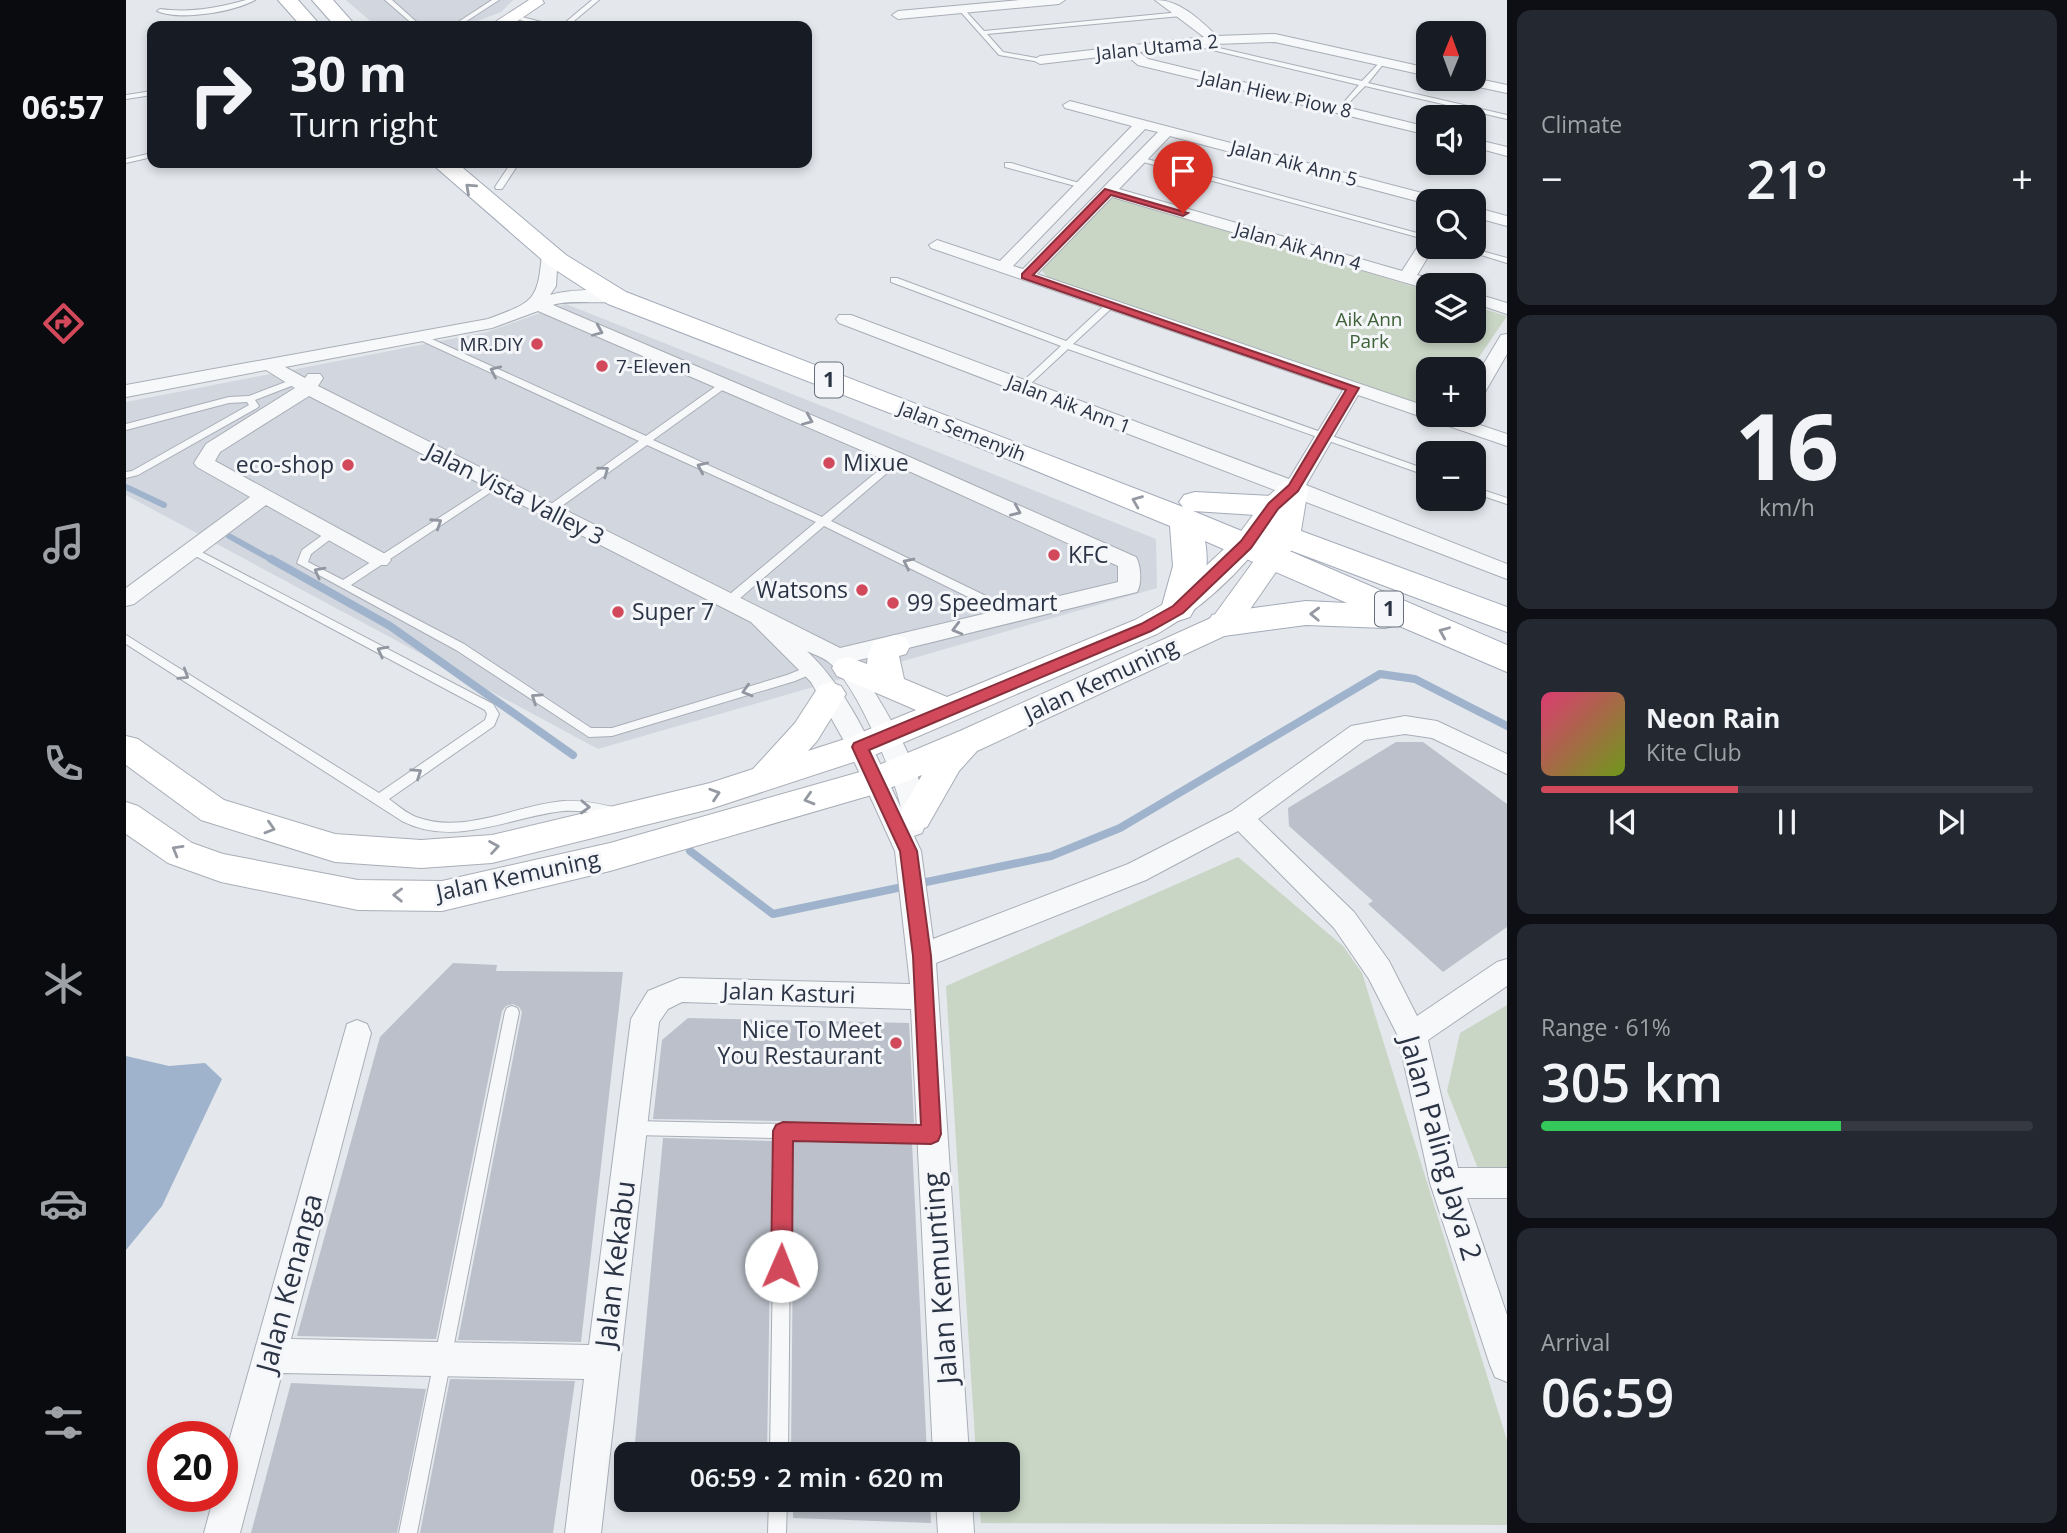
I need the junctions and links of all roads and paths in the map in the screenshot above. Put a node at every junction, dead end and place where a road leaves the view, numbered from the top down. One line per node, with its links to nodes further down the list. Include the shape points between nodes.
1 (252, 0): 13 (lane, via 199,12)
2 (288, 0): 16 (main road)
3 (322, 0): 17 (main road)
4 (388, 0): 18 (lane)
5 (476, 0): 11 (lane)
6 (496, 0): 11 (lane)
7 (596, 0): 22 (lane)
8 (1059, 0): 12 (street)
9 (1161, 0): 14 (street)
10 (537, 2): 20 (street); 21 (street)
11 (489, 6): 19 (lane)
12 (961, 9): 15 (street); 23 (lane)
13 (160, 11)
14 (1181, 14): 23 (lane); 24 (street)
15 (898, 15)
16 (307, 21)
17 (341, 21)
18 (412, 21)
19 (464, 21)
20 (506, 21)
21 (519, 21)
22 (570, 21)
23 (982, 33): 27 (lane, via 1001,54)
24 (1213, 40): 25 (street, Jalan Utama 2); 28 (street, Jalan Utama 2, via 1275,38)
25 (1189, 43): 26 (street, Jalan Utama 2); 30 (lane)
26 (1128, 50): 27 (street, Jalan Utama 2); 36 (street, Jalan Hiew Piow 8, via 1143,62)
27 (1040, 60)
28 (1382, 62): 29 (street, Jalan Utama 2); 30 (lane)
29 (1416, 69)
30 (1364, 84): 36 (lane); 37 (lane)
31 (1486, 85): 32 (street)
32 (1507, 89)
33 (147, 94): 34 (lane)
34 (126, 97)
35 (1070, 105): 38 (street, Jalan Aik Ann 5)
36 (1341, 109): 39 (street, Jalan Hiew Piow 8)
37 (1507, 117)
38 (1143, 123): 40 (street, Jalan Aik Ann 5); 50 (street)
39 (1416, 128)
40 (1169, 129): 44 (street); 53 (street, Jalan Aik Ann 5)
41 (1486, 146): 42 (street)
42 (1507, 152)
43 (147, 156): 45 (lane)
44 (1139, 158): 52 (street); 56 (lane)
45 (126, 161)
46 (1008, 165): 50 (lane)
47 (449, 168): 58 (main road, Jalan Semenyih / 1, one-way to 47)
48 (479, 168): 51 (main road, Jalan Semenyih / 1)
49 (512, 168): 51 (lane)
50 (1082, 185): 62 (street)
51 (499, 187): 99 (main road, Jalan Semenyih / 1, via 564,244 634,288)
52 (1109, 191): 63 (street); 64 (street, Jalan Aik Ann 4)
53 (1416, 196)
54 (1486, 215): 55 (street)
55 (1507, 221)
56 (1416, 235)
57 (937, 245): 62 (street)
58 (550, 254): 67 (main road, Jalan Semenyih / 1); 69 (street, via 548,286)
59 (1486, 255): 61 (lane)
60 (1418, 259): 64 (street)
61 (1507, 261)
62 (1002, 268): 63 (street)
63 (1026, 276): 70 (street)
64 (1407, 277): 66 (street, Jalan Aik Ann 4)
65 (894, 280): 75 (lane)
66 (1416, 280)
67 (617, 298): 69 (street, via 585,295); 99 (main road, Jalan Semenyih / 1, one-way to 67, via 994,443)
68 (1486, 303): 71 (street)
69 (535, 304): 73 (street, via 492,323); 79 (street, one-way to 79)
70 (1110, 305): 75 (lane); 82 (street)
71 (1507, 309)
72 (845, 319): 81 (street, Jalan Aik Ann 1)
73 (423, 338): 76 (street); 90 (lane, one-way to 73)
74 (1507, 339): 78 (street)
75 (1067, 345): 81 (lane); 88 (lane)
76 (333, 353): 77 (street); 80 (street)
77 (271, 366): 80 (street, Jalan Vista Valley 3); 83 (street)
78 (1486, 374)
79 (725, 384): 90 (lane); 91 (street, one-way to 91)
80 (302, 385): 84 (lane); 94 (street, Jalan Vista Valley 3); 96 (street, via 213,448 204,463)
81 (1023, 386): 101 (street, Jalan Aik Ann 1)
82 (1353, 388): 85 (street); 88 (street)
83 (126, 391)
84 (250, 399): 86 (lane, via 229,400); 93 (lane, via 254,406)
85 (1416, 409)
86 (126, 427)
87 (1477, 427): 89 (street)
88 (1325, 436): 92 (lane); 101 (street)
89 (1507, 440)
90 (645, 441): 98 (lane, one-way to 90); 100 (lane, one-way to 90)
91 (898, 459): 100 (lane); 110 (street, one-way to 110, via 1129,562 1129,587)
92 (1416, 469)
93 (126, 475)
94 (496, 484): 98 (street, Jalan Vista Valley 3); 104 (lane, one-way to 94)
95 (1486, 494): 97 (lane)
96 (265, 496): 102 (street); 103 (street)
97 (1507, 501)
98 (548, 511): 108 (street, Jalan Vista Valley 3)
99 (1190, 511): 101 (main road); 101 (main road, Jalan Semenyih / 1); 109 (main road, via 1191,574)
100 (824, 522): 108 (lane); 110 (lane, one-way to 100)
101 (1274, 524): 105 (street, Jalan Aik Ann 1); 109 (street, Jalan Kemuning); 111 (main road, Jalan Semenyih / 1); 112 (main road, Jalan Semenyih / 1, via 1329,552); 113 (street, Jalan Kemuning)
102 (332, 533): 104 (street); 106 (lane, one-way to 102, via 302,563 306,552)
103 (191, 550): 107 (street); 126 (lane, one-way to 103, via 490,723 489,707)
104 (380, 559): 106 (lane)
105 (1507, 572)
106 (343, 585): 117 (lane, one-way to 106, via 791,678 612,732 589,733 460,647)
107 (126, 599)
108 (728, 602): 117 (street, Jalan Vista Valley 3)
109 (1178, 609): 119 (street, Jalan Kemuning)
110 (1013, 614): 115 (street, one-way to 115)
111 (1408, 617): 113 (main road, one-way to 113, via 1306,613); 116 (main road, Jalan Semenyih / 1, one-way to 111)
112 (1507, 620)
113 (1224, 624): 120 (street, Jalan Kemuning)
114 (126, 639): 126 (lane, one-way to 126)
115 (895, 646): 117 (street); 118 (street, via 885,649 882,656)
116 (1507, 659)
117 (832, 672): 118 (street); 121 (street, Jalan Vista Valley 3); 125 (street, via 806,732)
118 (893, 689): 119 (street)
119 (948, 711): 121 (street, Jalan Kemuning)
120 (972, 740): 124 (street, Jalan Kemuning); 129 (street, via 947,762)
121 (873, 742): 124 (street); 125 (street, Jalan Kemuning)
122 (126, 748): 128 (street, Jalan Kemuning, one-way to 128, via 213,810 335,848 421,854 492,849)
123 (1507, 765): 130 (street, via 1437,730 1405,725 1359,733)
124 (889, 775): 127 (street, Jalan Kemuning, one-way to 127, via 610,857 442,896 358,895 221,868 180,853); 129 (street); 131 (street)
125 (765, 776): 128 (street, Jalan Kemuning, one-way to 125, via 710,796)
126 (379, 799): 128 (lane, one-way to 128, via 410,820 452,828 559,807 593,807)
127 (126, 816)
128 (630, 816)
129 (915, 817): 131 (street)
130 (1241, 818): 132 (street, via 1137,872); 138 (street, Jalan Paling Jaya 2, via 1343,920 1379,970)
131 (909, 860): 132 (street, Jalan Kemunting)
132 (922, 956): 134 (street, Jalan Kemunting)
133 (1507, 971): 138 (street)
134 (923, 997): 135 (street, Jalan Kasturi, via 680,990); 141 (street, Jalan Kemunting)
135 (658, 1000): 139 (street, Jalan Kekabu, via 645,1019)
136 (512, 1012): 145 (lane)
137 (357, 1033): 144 (street, Jalan Kenanga)
138 (1412, 1035): 142 (street, Jalan Paling Jaya 2)
139 (631, 1128): 140 (lane); 146 (street, Jalan Kekabu)
140 (783, 1131): 141 (lane); 148 (lane)
141 (931, 1134): 149 (street, Jalan Kemunting)
142 (1446, 1183): 143 (street); 147 (street, Jalan Paling Jaya 2)
143 (1507, 1183)
144 (270, 1356): 145 (street); 152 (street, Jalan Kenanga)
145 (443, 1359): 146 (street); 153 (lane)
146 (604, 1362): 154 (street, Jalan Kekabu)
147 (1507, 1365)
148 (779, 1442)
149 (950, 1442)
150 (778, 1512): 155 (lane)
151 (955, 1512): 156 (street)
152 (222, 1533)
153 (408, 1533)
154 (583, 1533)
155 (777, 1533)
156 (956, 1533)

